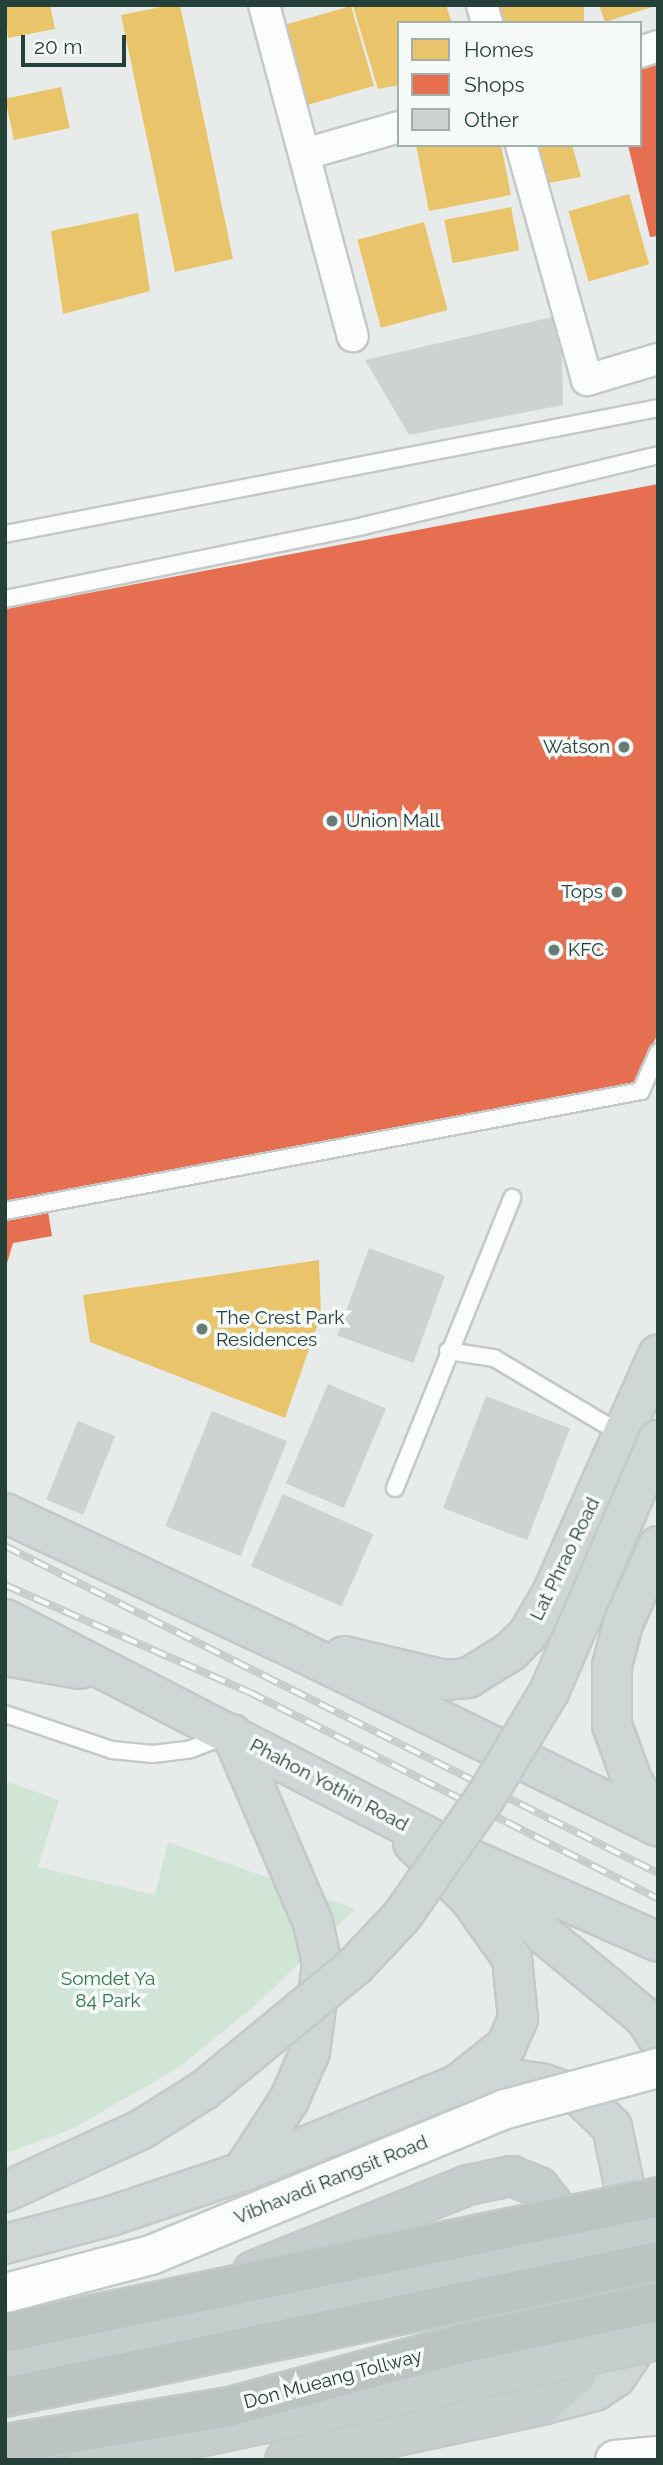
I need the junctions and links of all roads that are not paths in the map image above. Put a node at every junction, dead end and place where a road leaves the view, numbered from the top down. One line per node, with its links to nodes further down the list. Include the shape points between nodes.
1 (264, 5): 4 (street)
2 (397, 128): 4 (street)
3 (522, 147): 6 (street, via 587,380)
4 (305, 154): 5 (street)
5 (353, 336)
6 (658, 359)
7 (658, 408): 9 (lane)
8 (658, 455): 10 (lane, via 363,526)
9 (5, 534)
10 (5, 599)
11 (658, 1053): 13 (lane, via 640,1091)
12 (512, 1198): 14 (lane)
13 (5, 1211)
14 (448, 1350): 16 (lane, via 494,1358); 17 (lane)
15 (658, 1355): 16 (main road, Lat Phrao Road)
16 (640, 1437): 19 (main road, Lat Phrao Road); 35 (main road, bridge, via 549,1692 478,1808 402,1916 334,1984 204,2090 142,2129)
17 (395, 1488)
18 (5, 1513): 22 (main road)
19 (576, 1541): 20 (main road, via 582,1571 598,1584 619,1587); 22 (main road, Lat Phrao Road, via 528,1634 510,1652 468,1678 445,1680)
20 (651, 1562): 28 (main road, via 623,1624 612,1665 612,1725 632,1780)
21 (5, 1619): 24 (main road, Phahon Yothin Road)
22 (281, 1642): 28 (main road)
23 (5, 1656): 24 (main road)
24 (120, 1675): 26 (main road, Phahon Yothin Road)
25 (5, 1714): 26 (lane, via 112,1750 153,1754 191,1749)
26 (232, 1734): 27 (main road, Phahon Yothin Road); 34 (main road, via 309,1912 322,1964 310,2052 289,2100)
27 (384, 1814): 29 (main road, Phahon Yothin Road); 33 (main road, via 470,1899 512,1958 518,2019 506,2046)
28 (658, 1826)
29 (477, 1862): 30 (main road, Phahon Yothin Road); 31 (main road, via 546,1936 645,2018)
30 (658, 1942)
31 (658, 2038)
32 (658, 2068): 40 (main road, Vibhavadi Rangsit Road, bridge, via 506,2109 151,2255)
33 (456, 2085): 34 (main road); 42 (main road, via 505,2078 541,2083 581,2097 612,2127)
34 (242, 2172): 38 (main road, via 111,2216)
35 (5, 2192)
36 (658, 2197): 43 (highway, bridge)
37 (658, 2224): 44 (highway, bridge)
38 (5, 2244)
39 (658, 2262): 45 (highway, bridge)
40 (6, 2293)
41 (5, 2326): 46 (highway, via 226,2281 468,2185 512,2176 539,2187 565,2220 584,2290 589,2340 577,2374)
42 (656, 2327): 46 (main road, via 616,2377 595,2391); 47 (highway, Don Mueang Tollway, bridge, via 465,2343); 51 (highway, bridge)
43 (5, 2333)
44 (5, 2359)
45 (5, 2396)
46 (542, 2405): 52 (highway)
47 (229, 2407): 48 (highway, Don Mueang Tollway, bridge); 50 (highway, bridge)
48 (5, 2445)
49 (658, 2456): 53 (main road)
50 (43, 2460)
51 (90, 2460)
52 (285, 2460)
53 (615, 2460)

